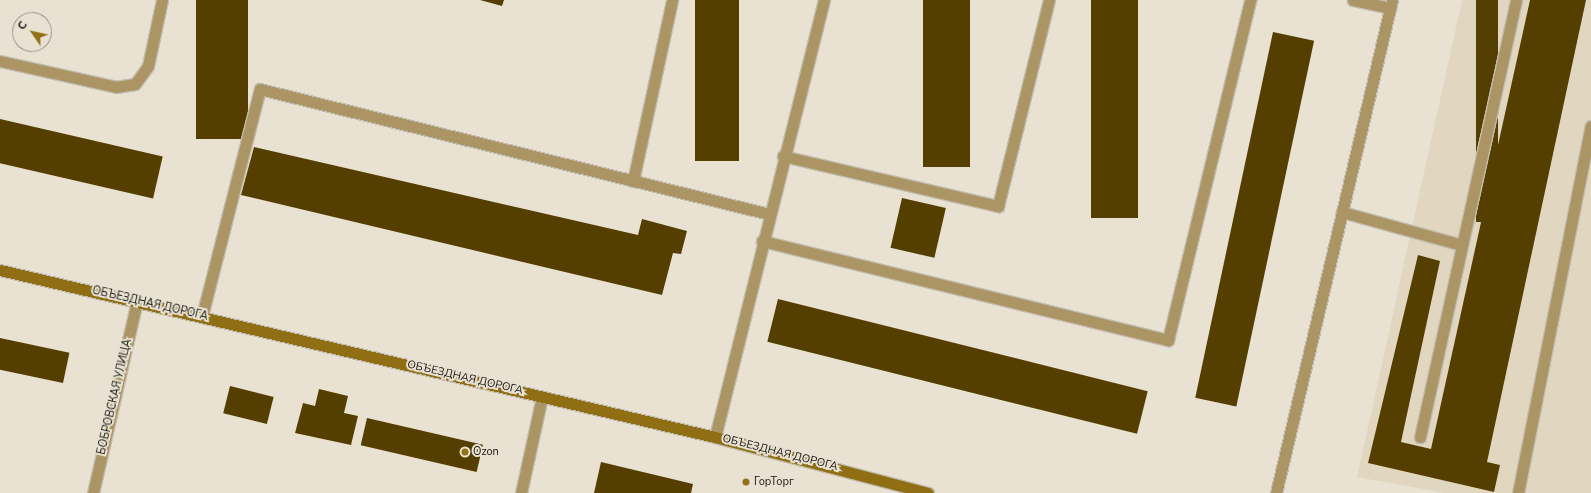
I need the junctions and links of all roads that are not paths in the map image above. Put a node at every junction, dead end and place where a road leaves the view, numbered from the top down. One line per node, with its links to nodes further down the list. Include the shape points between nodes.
1 (162, 0): 9 (street, via 148,66 135,84 116,87)
2 (672, 0): 12 (street)
3 (824, 0): 11 (street)
4 (1049, 0): 11 (street, via 998,206)
5 (1250, 0): 15 (street, via 1168,340)
6 (1353, 0): 8 (street)
7 (1516, 0): 16 (street)
8 (1391, 4): 13 (street)
9 (0, 61)
10 (1591, 126): 27 (street)
11 (783, 156): 14 (street)
12 (633, 181): 14 (street); 19 (street, via 260,89)
13 (1342, 212): 16 (street); 26 (street)
14 (769, 214): 15 (street)
15 (762, 241): 21 (street)
16 (1462, 245): 22 (street)
17 (0, 270): 18 (main road, ОБЪЕЗДНАЯ ДОРОГА)
18 (137, 301): 19 (main road, ОБЪЕЗДНАЯ ДОРОГА); 23 (street, БОБРОВСКАЯ УЛИЦА)
19 (202, 316): 20 (main road, ОБЪЕЗДНАЯ ДОРОГА)
20 (542, 397): 21 (main road, ОБЪЕЗДНАЯ ДОРОГА); 24 (street)
21 (715, 437): 25 (main road, ОБЪЕЗДНАЯ ДОРОГА)
22 (1420, 437)
23 (93, 493)
24 (521, 493)
25 (928, 493)
26 (1276, 493)
27 (1518, 493)

